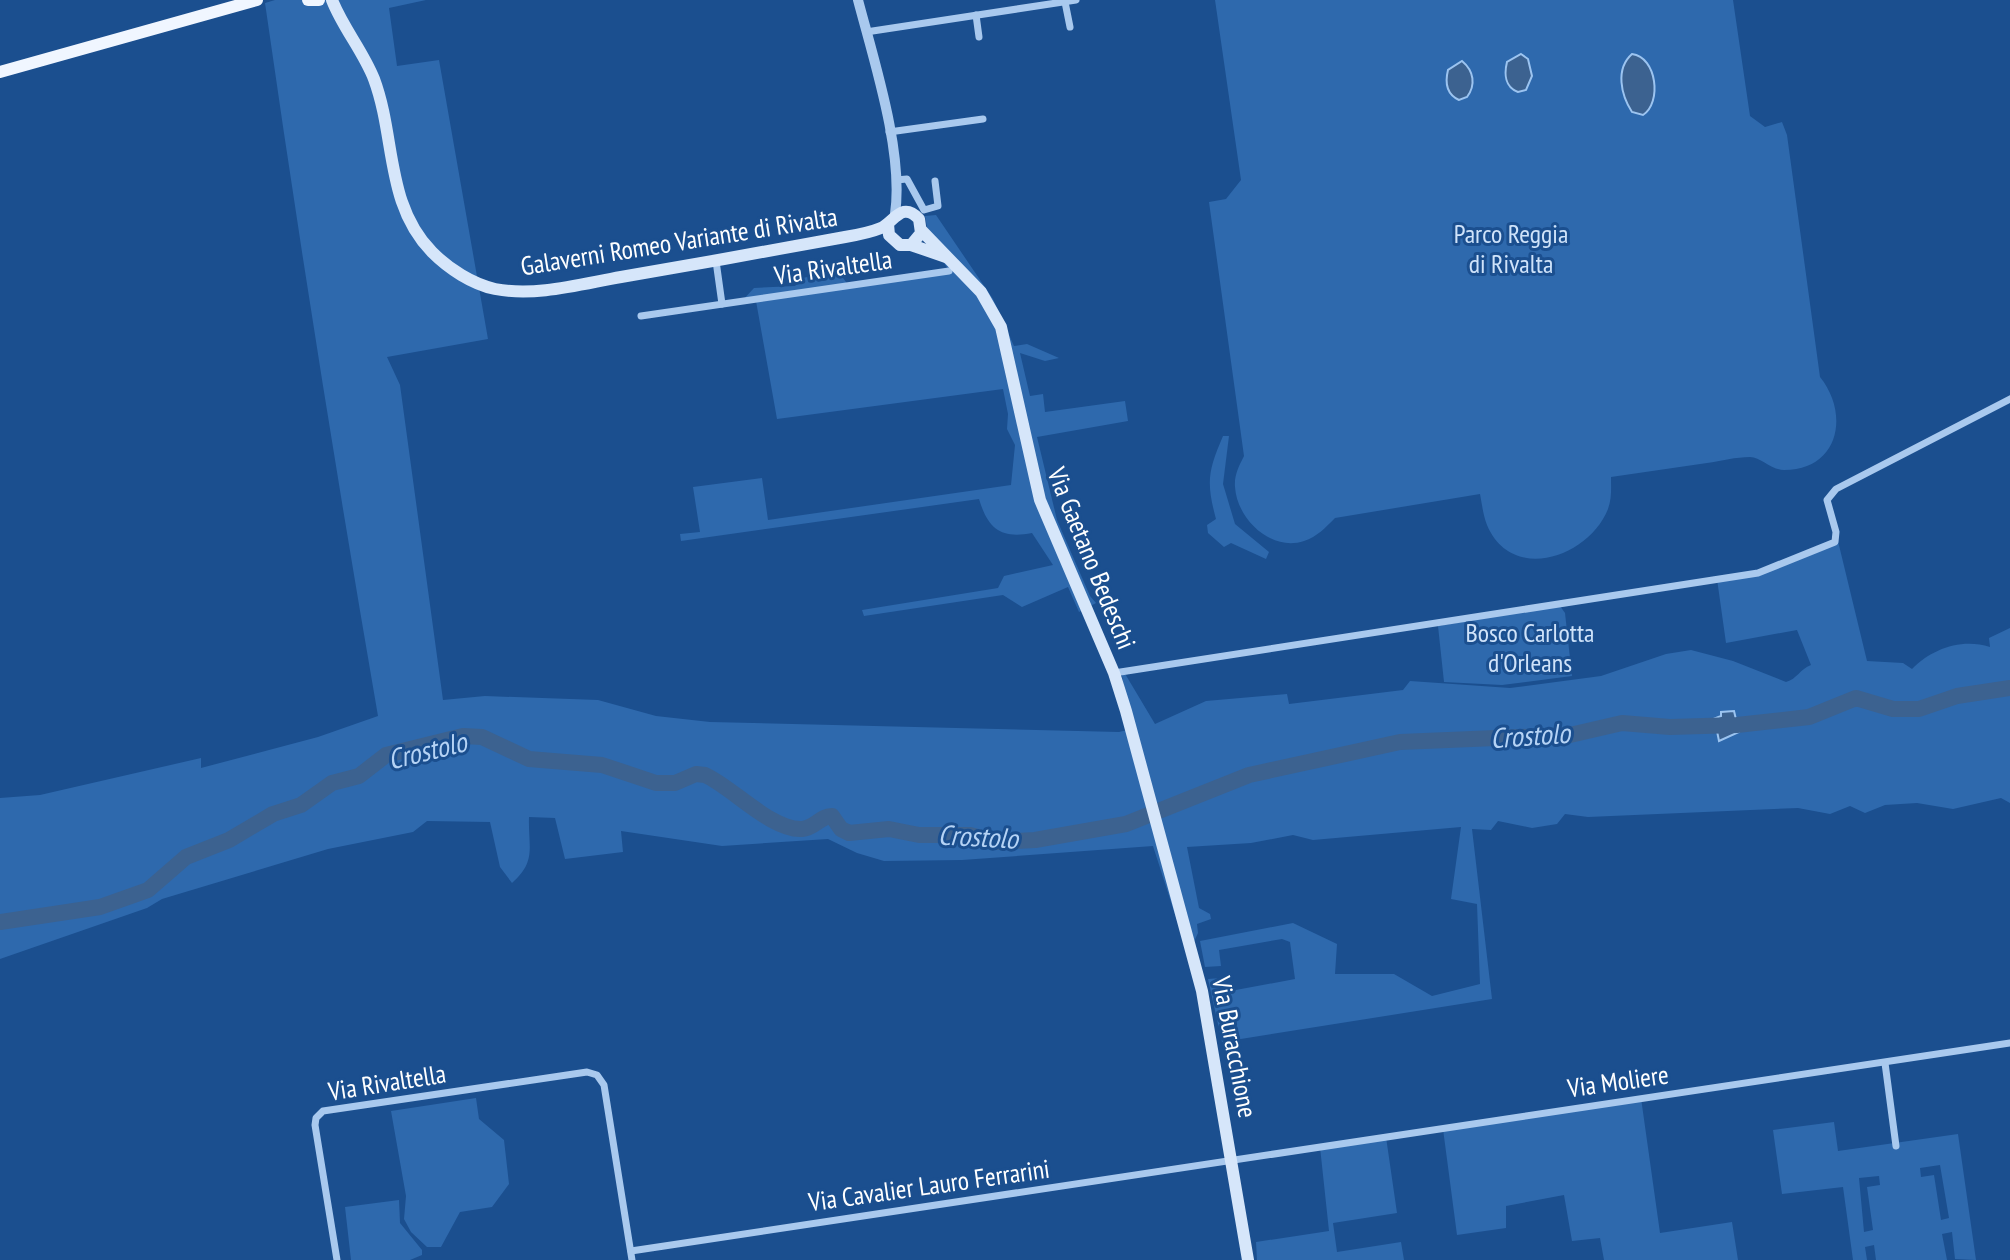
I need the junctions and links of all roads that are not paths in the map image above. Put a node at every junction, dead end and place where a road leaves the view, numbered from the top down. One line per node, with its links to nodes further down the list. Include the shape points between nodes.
1 (257, 0): 13 (main road)
2 (308, 0): 3 (main road)
3 (320, 0): 9 (main road, Galaverni Romeo Variante di Rivalta)
4 (332, 0): 9 (main road, Galaverni Romeo Variante di Rivalta)
5 (858, 0): 11 (street)
6 (1076, 0): 7 (street)
7 (1065, 2): 8 (street); 10 (street)
8 (976, 15): 11 (street); 12 (street)
9 (339, 16): 24 (main road, Galaverni Romeo Variante di Rivalta, via 377,88 401,203 421,240 454,271 495,289 540,290)
10 (1070, 27)
11 (866, 32): 15 (street)
12 (979, 37)
13 (0, 72)
14 (982, 119): 15 (street)
15 (889, 132): 17 (street)
16 (935, 181): 18 (street, via 938,206)
17 (897, 182): 18 (street); 19 (street)
18 (918, 211): 19 (main road, Galaverni Romeo Variante di Rivalta); 20 (main road, Via Gaetano Bedeschi)
19 (892, 219): 21 (main road, Galaverni Romeo Variante di Rivalta); 22 (main road)
20 (922, 231): 23 (main road); 25 (main road, Via Gaetano Bedeschi)
21 (864, 234): 22 (main road, Galaverni Romeo Variante di Rivalta); 24 (main road, Galaverni Romeo Variante di Rivalta)
22 (891, 239): 23 (main road, Galaverni Romeo Variante di Rivalta)
23 (911, 245): 25 (main road, Via Gaetano Bedeschi)
24 (716, 261): 26 (street)
25 (949, 265): 26 (street, Via Rivaltella); 29 (main road, Via Gaetano Bedeschi, via 981,292 1001,327 1040,500)
26 (722, 304): 27 (street, Via Rivaltella)
27 (641, 316)
28 (2010, 399): 29 (street, via 1836,489 1826,500 1835,542 1758,573)
29 (1114, 673): 30 (main road, Via Gaetano Bedeschi)
30 (1165, 845): 34 (main road, Via Buracchione, via 1202,991)
31 (2010, 1043): 32 (street, Via Moliere)
32 (1885, 1063): 33 (street); 34 (street, Via Moliere)
33 (1896, 1146)
34 (1233, 1161): 35 (street, Via Cavalier Lauro Ferrarini); 38 (main road, Via Buracchione)
35 (631, 1251): 36 (street, Via Rivaltella, via 601,1079 587,1072 331,1108 319,1115 314,1125); 37 (street)
36 (337, 1260)
37 (632, 1260)
38 (1248, 1260)

